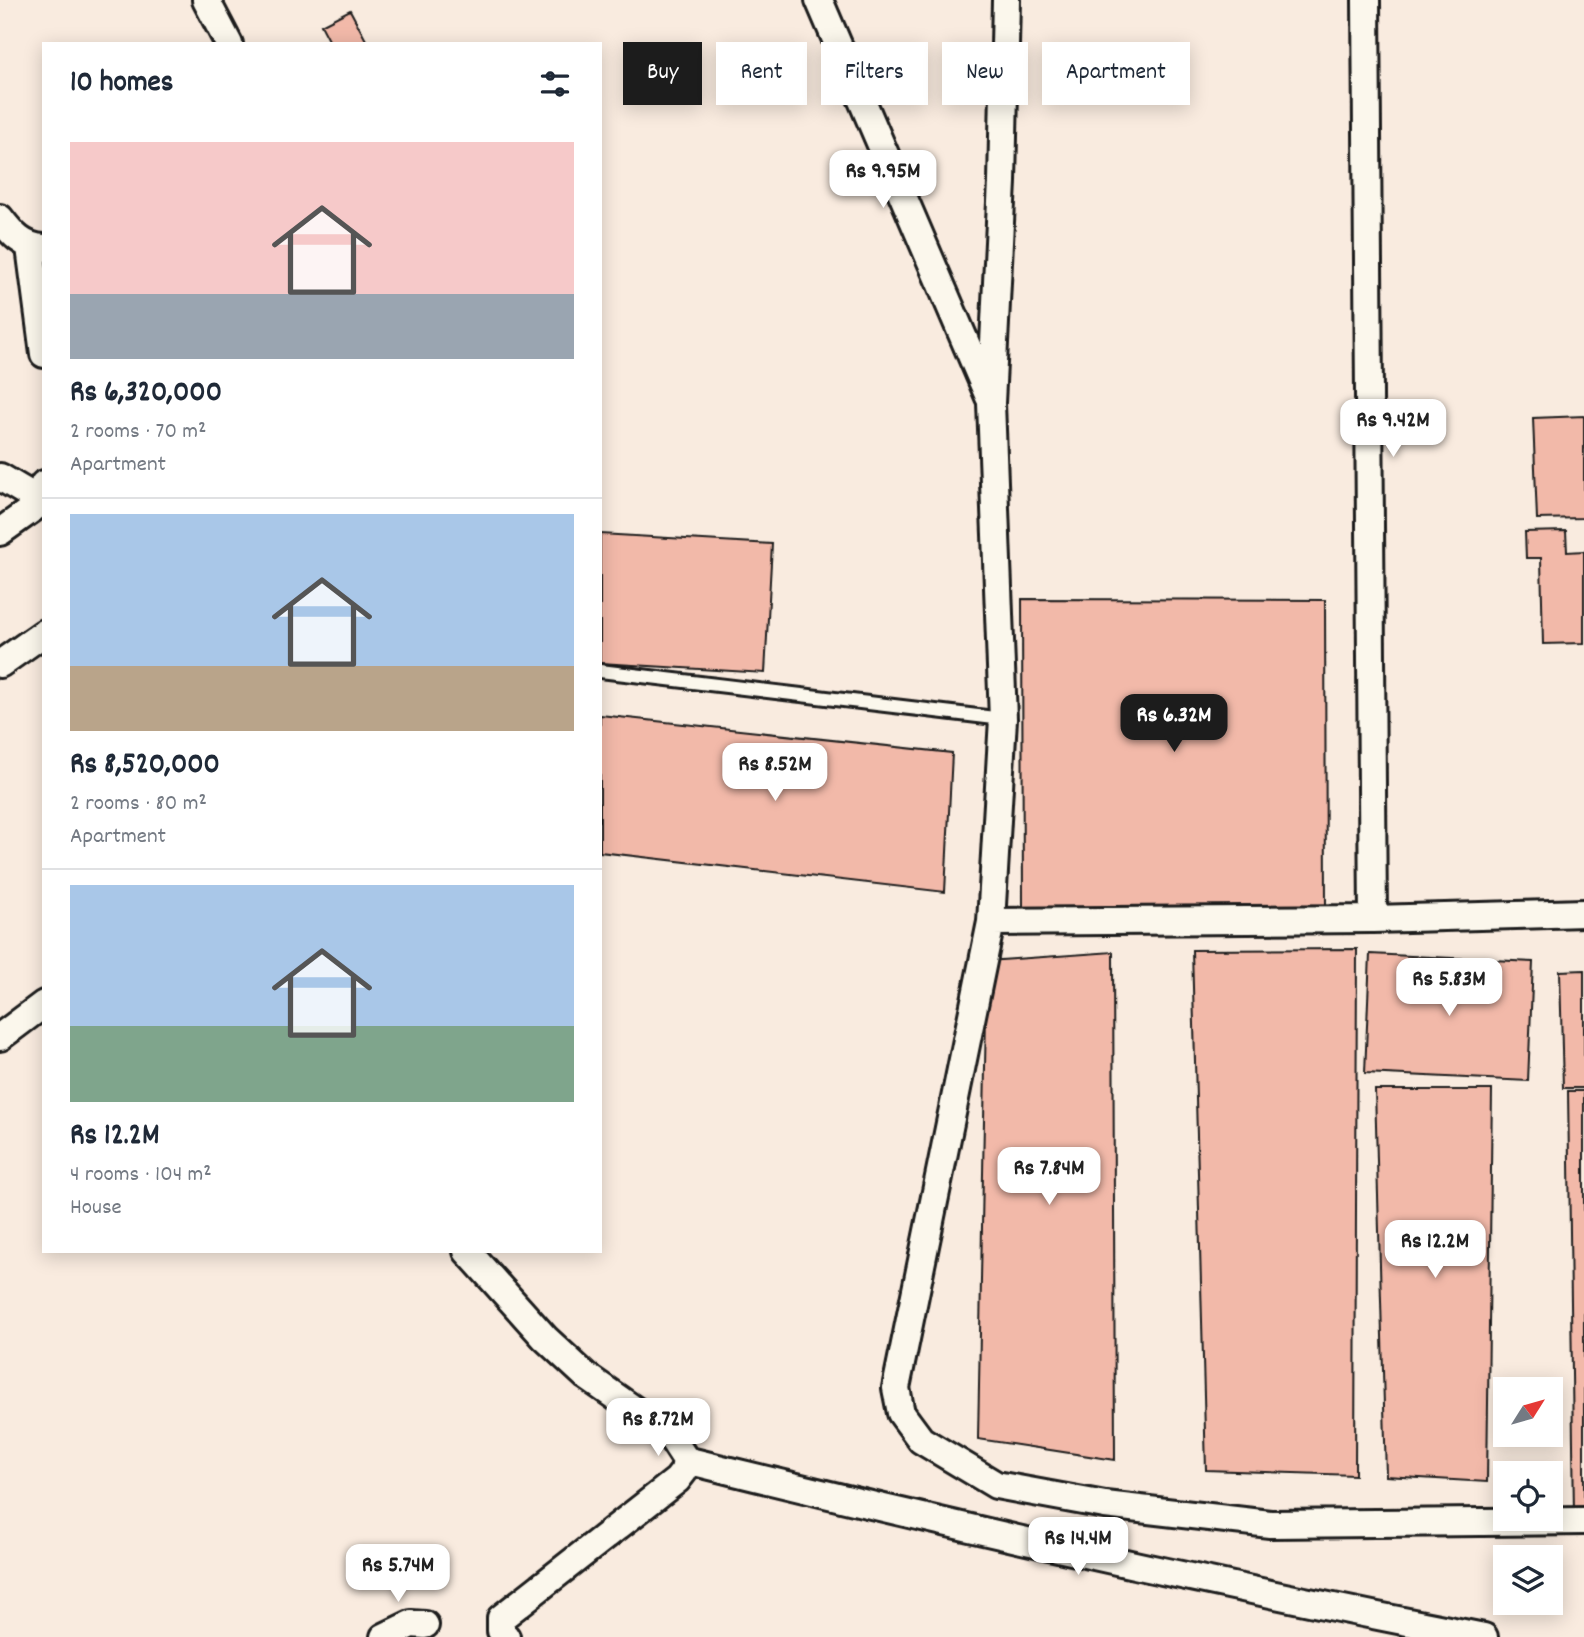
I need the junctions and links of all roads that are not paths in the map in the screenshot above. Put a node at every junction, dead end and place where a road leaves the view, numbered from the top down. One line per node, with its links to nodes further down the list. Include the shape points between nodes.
1 (206, 0): 5 (street)
2 (819, 0): 9 (street)
3 (1006, 0): 9 (street)
4 (1366, 0): 19 (street)
5 (228, 42)
6 (0, 218): 7 (street, via 12,235)
7 (37, 247): 8 (street)
8 (42, 323)
9 (991, 403): 17 (street)
10 (0, 477): 11 (street)
11 (42, 496)
12 (42, 497): 13 (street)
13 (0, 532)
14 (42, 634): 15 (street)
15 (0, 664)
16 (602, 671): 17 (lane)
17 (1003, 719): 20 (street)
18 (1584, 913): 19 (street)
19 (1373, 919): 20 (street)
20 (991, 922): 25 (street, via 896,1388 901,1413 921,1440 996,1485 1105,1505 1270,1524)
21 (42, 1006): 22 (street)
22 (0, 1037)
23 (469, 1253): 24 (street, via 545,1338 586,1376 669,1434)
24 (686, 1460): 28 (street, via 677,1480 501,1618); 29 (street, via 1070,1551)
25 (1584, 1521)
26 (425, 1625): 27 (street, via 411,1624)
27 (384, 1637)
28 (506, 1637)
29 (1484, 1637)

